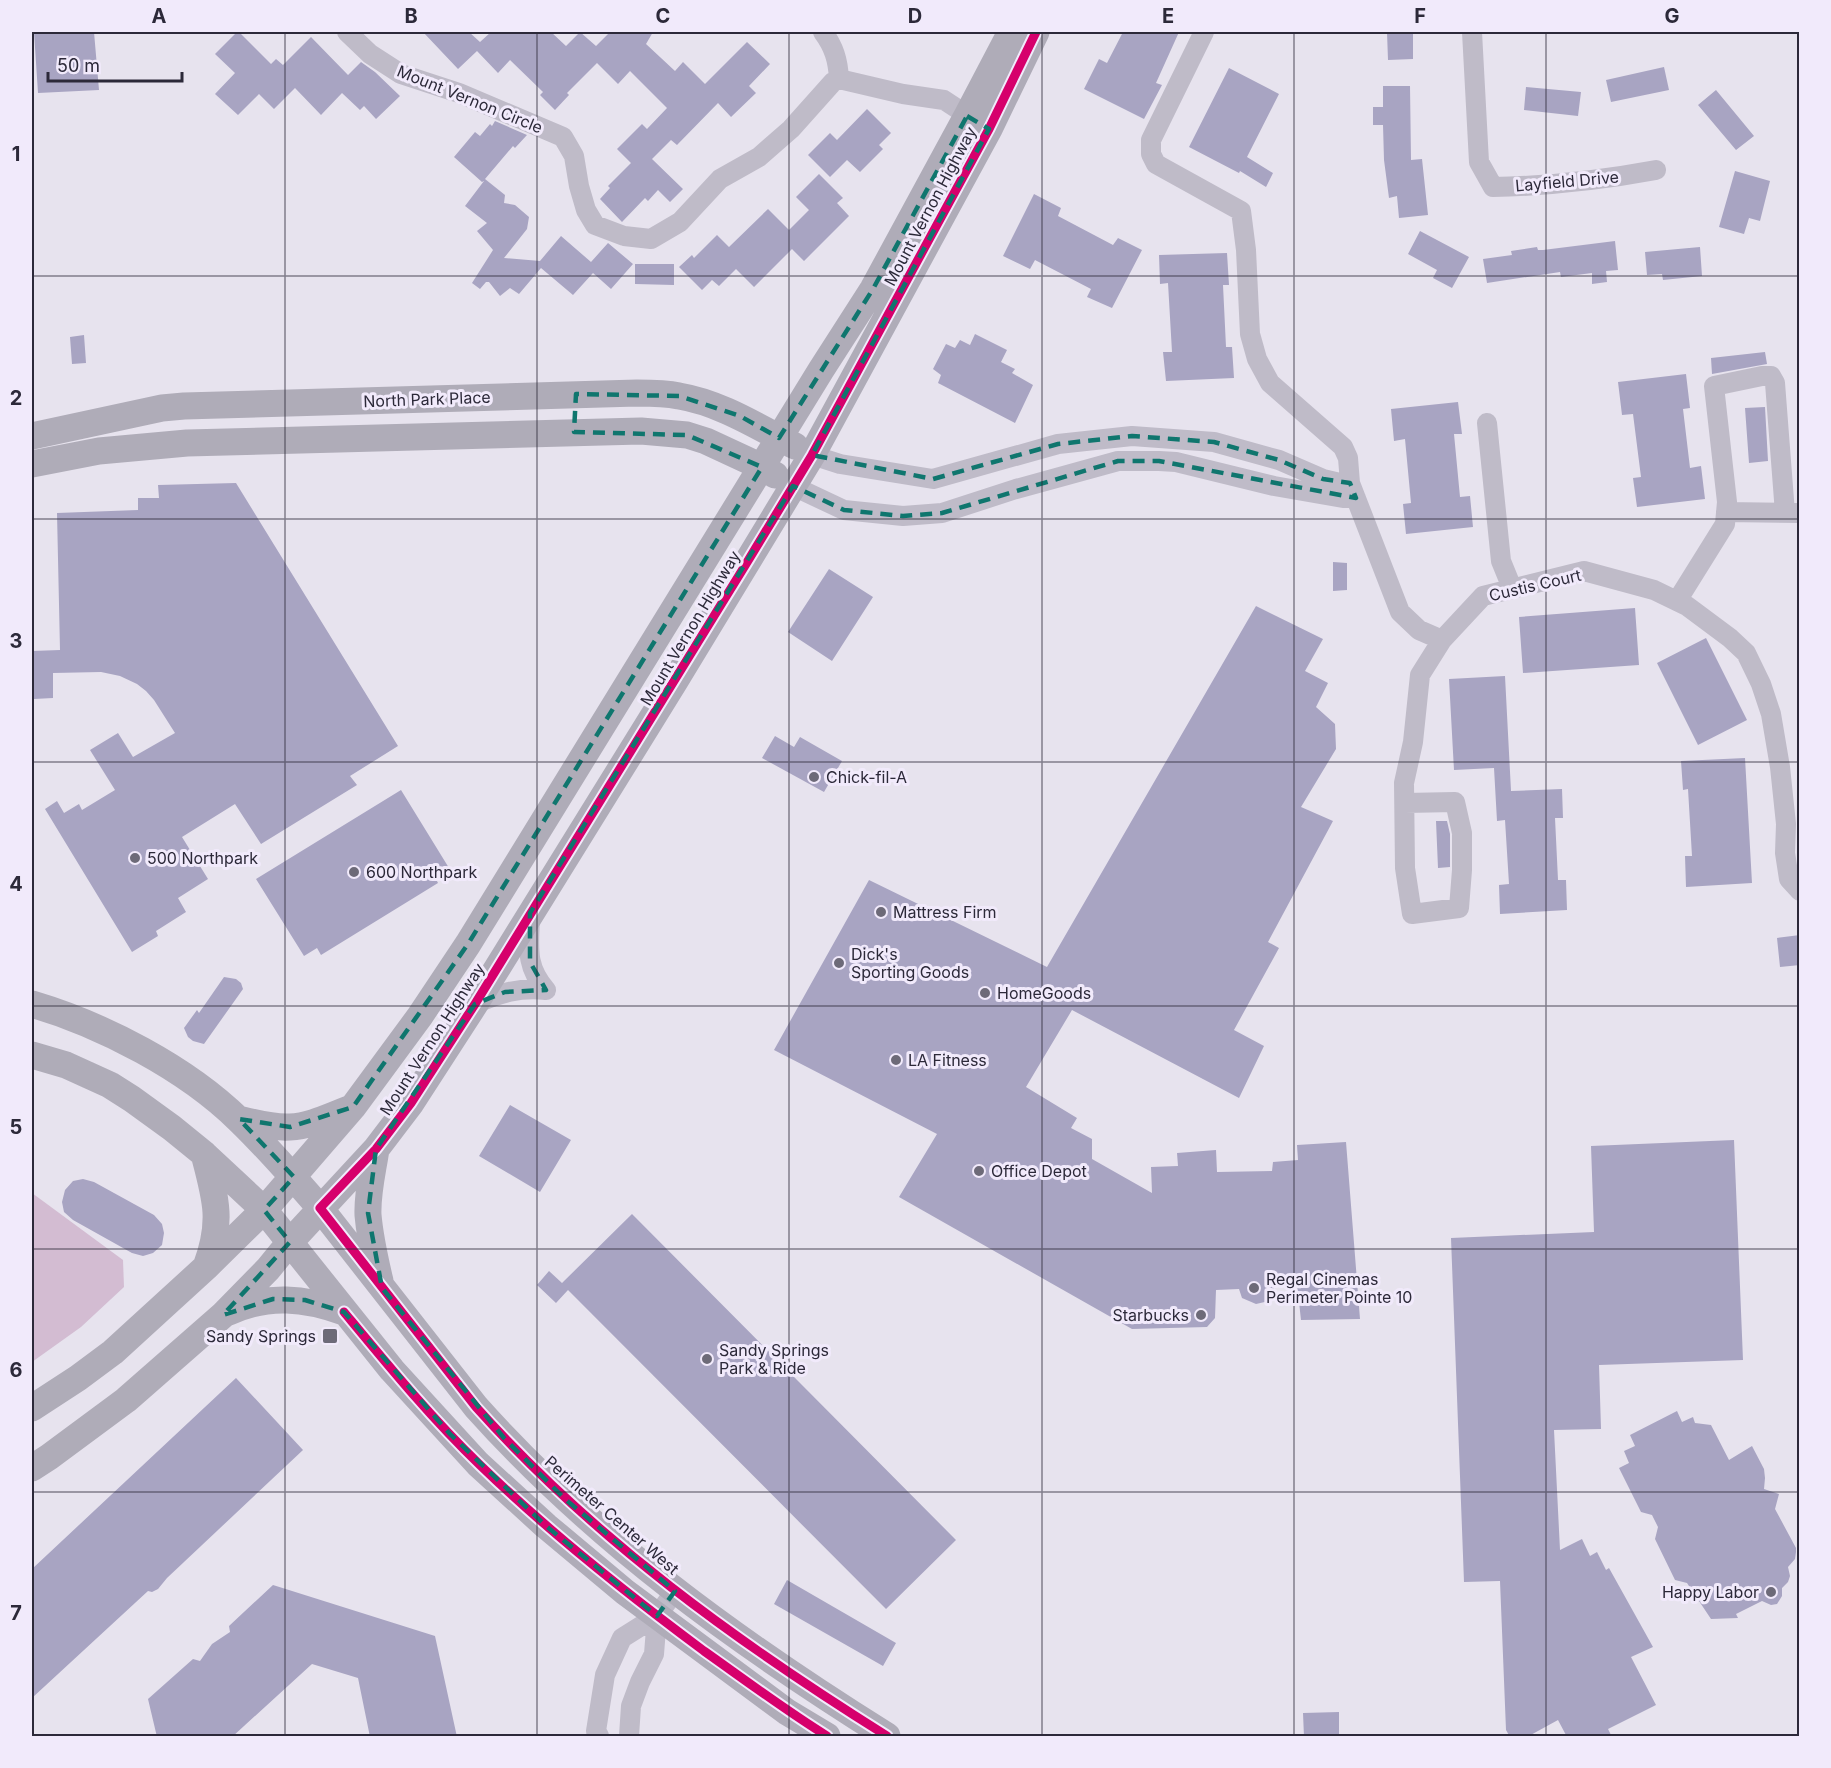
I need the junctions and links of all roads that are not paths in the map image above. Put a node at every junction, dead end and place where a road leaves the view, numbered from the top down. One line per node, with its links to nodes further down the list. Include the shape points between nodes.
1 (347, 32): 7 (street, Mount Vernon Circle, via 370,54 401,74 459,93 563,137 574,156 586,210 595,225 624,236 651,239 680,222 720,178 759,156 783,136)
2 (823, 32): 7 (street, via 833,45)
3 (1011, 32): 8 (street, Mount Vernon Highway)
4 (1036, 32): 8 (street, Mount Vernon Highway)
5 (1204, 32): 19 (street, via 1151,140 1151,154 1156,164 1241,211 1250,334 1257,359 1270,383 1343,447)
6 (1472, 32): 9 (street, Layfield Drive, via 1479,162 1493,187 1611,179)
7 (838, 79): 8 (street, via 944,100)
8 (978, 123): 14 (street, Mount Vernon Highway); 15 (street, Mount Vernon Highway)
9 (1656, 170)
10 (576, 394): 12 (street); 13 (street, North Park Place, via 184,406); 14 (street, North Park Place, via 679,396 740,416)
11 (1487, 423): 22 (street, via 1500,561)
12 (574, 432): 16 (street, via 187,443); 17 (street, via 653,431 687,435)
13 (32, 436)
14 (779, 438): 15 (street, North Park Place); 17 (street, Mount Vernon Highway)
15 (812, 455): 18 (street, Mount Vernon Highway); 19 (street, via 840,464 933,479 1058,444 1132,436 1214,442 1279,460)
16 (32, 464)
17 (762, 467): 18 (street); 31 (street, Mount Vernon Highway, via 468,944)
18 (793, 486): 19 (street, via 844,510 903,516 942,513 1118,461 1176,462 1342,498); 27 (street, Mount Vernon Highway)
19 (1353, 490): 24 (street, via 1400,612 1419,630)
20 (1726, 512): 21 (street); 21 (street, via 1714,386 1771,376 1775,382); 23 (street, via 1725,524)
21 (1792, 513)
22 (1512, 588): 23 (street, Custis Court, via 1584,571 1654,590); 24 (street, Custis Court, via 1483,596)
23 (1682, 604): 26 (street, Custis Court, via 1746,653 1761,684 1771,714 1780,767 1789,879)
24 (1442, 640): 25 (street, Custis Court, via 1420,675 1404,783)
25 (1405, 803): 25 (street, Custis Court, via 1405,868 1412,914 1459,908 1462,833 1455,802)
26 (1800, 891)
27 (530, 913): 28 (street, Mount Vernon Highway); 28 (street, via 530,962 546,990 505,992)
28 (475, 1004): 33 (street, Mount Vernon Highway)
29 (32, 1005): 32 (street, Perimeter Center West, via 74,1017 168,1065)
30 (32, 1055): 34 (street, via 110,1085)
31 (353, 1107): 32 (street, via 290,1127); 35 (street, Mount Vernon Highway)
32 (239, 1119): 35 (street, Perimeter Center West)
33 (376, 1149): 36 (street, Mount Vernon Highway); 40 (street, via 368,1214)
34 (204, 1154): 37 (street); 39 (street, via 215,1193 217,1222)
35 (294, 1177): 36 (street, Perimeter Center West); 37 (street, Mount Vernon Highway)
36 (320, 1209): 38 (street, Mount Vernon Highway); 40 (street, Perimeter Center West)
37 (264, 1210): 38 (street); 39 (street, Mount Vernon Highway)
38 (290, 1242): 41 (street); 42 (street, Mount Vernon Highway)
39 (206, 1267): 43 (street, Mount Vernon Highway, via 113,1352)
40 (382, 1288): 45 (street, Perimeter Center West, via 504,1438 565,1499)
41 (344, 1312): 42 (street, via 305,1300 273,1299); 46 (street, via 478,1464 546,1526)
42 (223, 1315): 44 (street, Mount Vernon Highway, via 126,1400)
43 (32, 1408)
44 (32, 1468)
45 (675, 1591): 46 (street); 50 (street, Perimeter Center West)
46 (657, 1616): 47 (street, via 622,1638 605,1675 596,1731); 48 (street, via 654,1654 631,1706); 49 (street)
47 (599, 1737)
48 (629, 1737)
49 (827, 1737)
50 (887, 1737)

